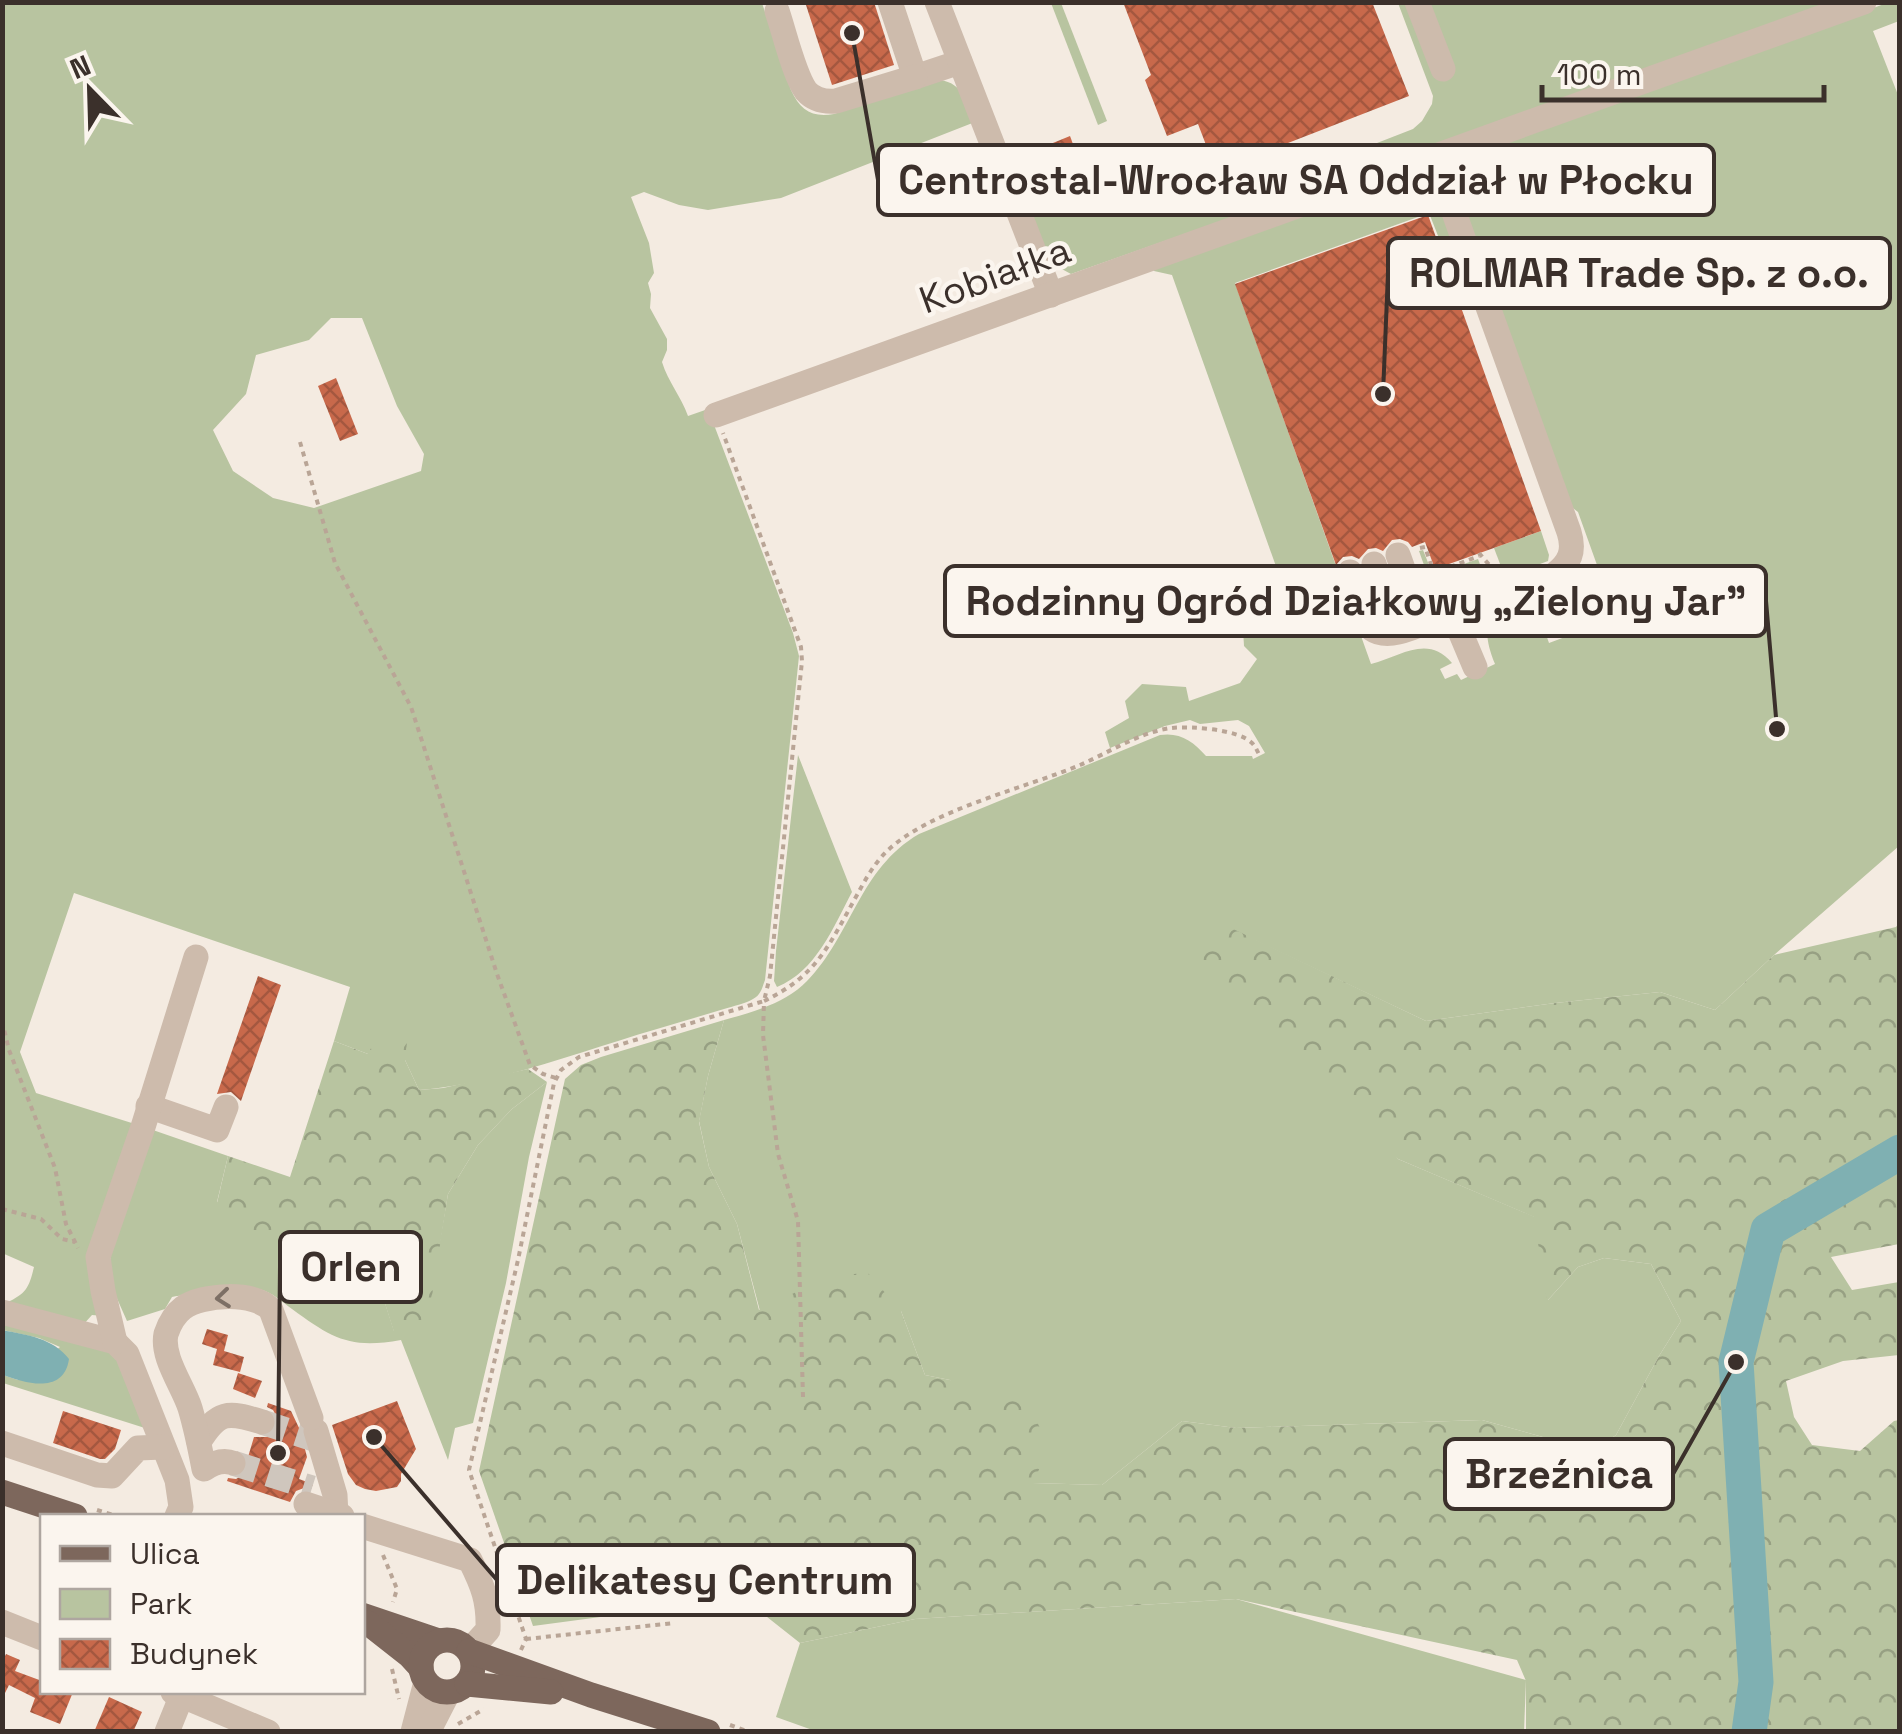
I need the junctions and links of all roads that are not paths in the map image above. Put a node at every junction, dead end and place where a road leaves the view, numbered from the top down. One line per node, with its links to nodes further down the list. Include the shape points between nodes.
1 (890, 2): 8 (street)
2 (937, 2): 6 (street)
3 (1418, 2): 7 (street)
4 (1864, 2): 9 (street, Kobiałka)
5 (778, 11): 8 (street, via 801,82 816,99 836,101)
6 (960, 62): 8 (street); 10 (street)
7 (1443, 69)
8 (915, 78)
9 (1434, 158): 10 (street, Kobiałka); 13 (street, via 1572,542 1570,559)
10 (1051, 295): 11 (street, Kobiałka)
11 (716, 415)
12 (1390, 558): 15 (street, via 1431,599); 16 (street, via 1419,604); 16 (street, via 1384,591 1414,610); 16 (street, via 1375,633 1394,633)
13 (1550, 577): 14 (street, via 1554,616); 15 (street)
14 (1602, 598)
15 (1470, 608): 16 (street); 17 (street, via 1458,630)
16 (1437, 614)
17 (1475, 667)
18 (196, 958): 19 (street)
19 (148, 1106): 20 (street, via 217,1130); 22 (street, via 98,1256)
20 (226, 1107)
21 (2, 1312): 22 (street)
22 (116, 1342): 26 (street, via 133,1367)
23 (264, 1415): 24 (street, via 256,1404 223,1410)
24 (199, 1442): 28 (street, one-way to 24, via 315,1432 264,1302 240,1296 193,1303 168,1328 169,1357); 29 (street, via 222,1470)
25 (2, 1444): 26 (street, via 97,1476 112,1476 138,1448)
26 (164, 1447): 29 (street, via 177,1480)
27 (2, 1492): 30 (main road)
28 (328, 1506)
29 (179, 1512)
30 (68, 1514)
31 (368, 1529): 36 (street, via 470,1560 485,1591 488,1630)
32 (365, 1618): 36 (main road)
33 (365, 1619): 37 (main road)
34 (2, 1622): 35 (street)
35 (40, 1637)
36 (452, 1644): 37 (main road, via 474,1668); 37 (main road, via 426,1652); 39 (main road)
37 (452, 1690): 39 (main road); 40 (street)
38 (177, 1694): 41 (street); 42 (street)
39 (590, 1695): 43 (main road)
40 (423, 1724)
41 (167, 1732)
42 (268, 1732)
43 (708, 1732)

